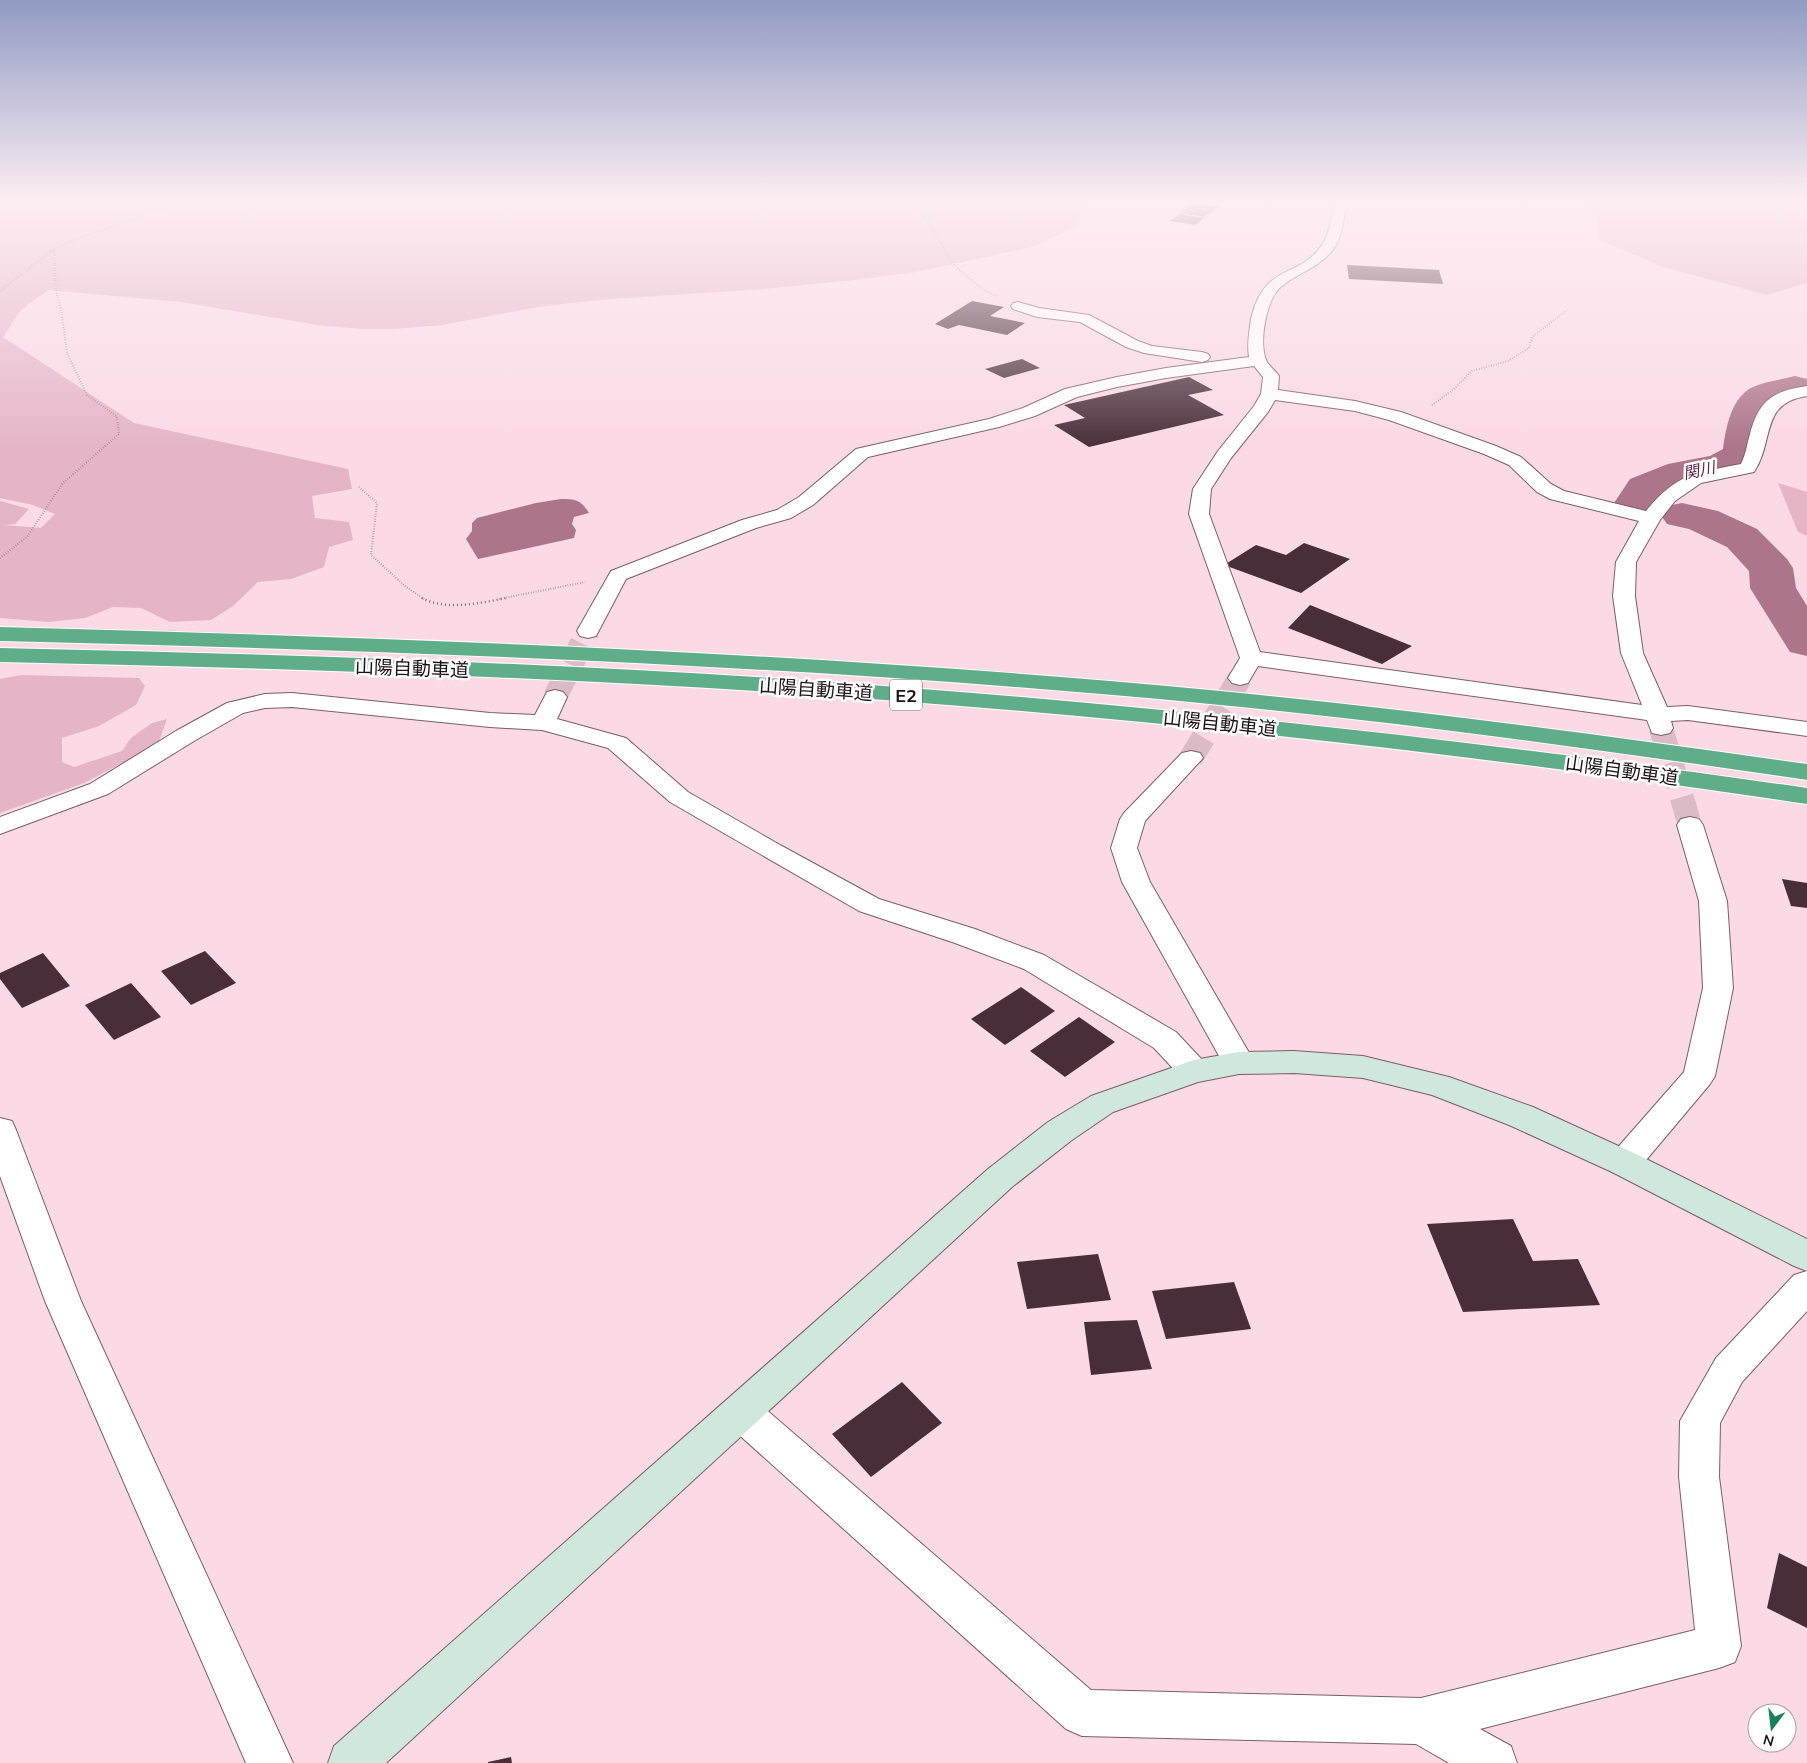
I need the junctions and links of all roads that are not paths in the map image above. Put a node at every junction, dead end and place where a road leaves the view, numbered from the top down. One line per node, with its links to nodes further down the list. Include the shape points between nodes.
1 (1279, 283): 3 (street, via 1265,296 1255,342)
2 (1018, 306): 4 (street, via 1037,312 1084,318 1150,350)
3 (1258, 361): 4 (street); 6 (street, via 1271,376)
4 (1233, 363): 8 (street, via 1108,384 1071,393 994,423 862,453 806,501 784,514 749,524 618,575)
5 (1807, 391): 7 (street, via 1792,393 1767,408 1758,433 1756,453 1746,468 1695,479 1668,497)
6 (1269, 394): 7 (street, via 1355,406 1395,416 1515,461 1544,488 1557,495); 11 (street, via 1202,489 1199,514)
7 (1651, 518): 14 (street, via 1626,562 1624,596 1632,653)
8 (588, 631)
9 (0, 634): 17 (highway, 山陽自動車道 / E2, via 523,650 813,667 1211,697)
10 (0, 655): 21 (highway, 山陽自動車道 / E2, via 507,671 800,687 1029,705 1422,744)
11 (1251, 658): 12 (street); 14 (street)
12 (1240, 678)
13 (555, 698): 15 (street)
14 (1659, 721): 16 (street, via 1688,713)
15 (543, 723): 22 (street, via 292,700 265,701 235,708 100,789); 25 (street, via 617,743 679,797 869,905 1034,962 1165,1040)
16 (1807, 729)
17 (1562, 738): 19 (highway); 20 (highway, 山陽自動車道 / E2)
18 (1191, 758): 24 (street, via 1133,820 1124,848 1136,882)
19 (1807, 767)
20 (1807, 772)
21 (1807, 798)
22 (0, 826)
23 (1690, 826): 27 (street, via 1713,901 1718,988 1698,1076)
24 (1239, 1063): 25 (street); 27 (street, via 1294,1062 1363,1068 1438,1085 1521,1116)
25 (1194, 1070): 30 (street, via 1102,1104 1060,1131 1000,1178)
26 (0, 1130): 32 (street, via 63,1301)
27 (1624, 1163): 28 (street)
28 (1807, 1256)
29 (1807, 1286): 31 (street, via 1729,1370 1700,1421 1699,1477 1719,1646)
30 (741, 1412): 31 (street, via 1082,1713); 33 (street)
31 (1422, 1721): 34 (street)
32 (270, 1763)
33 (351, 1763)
34 (1494, 1763)

